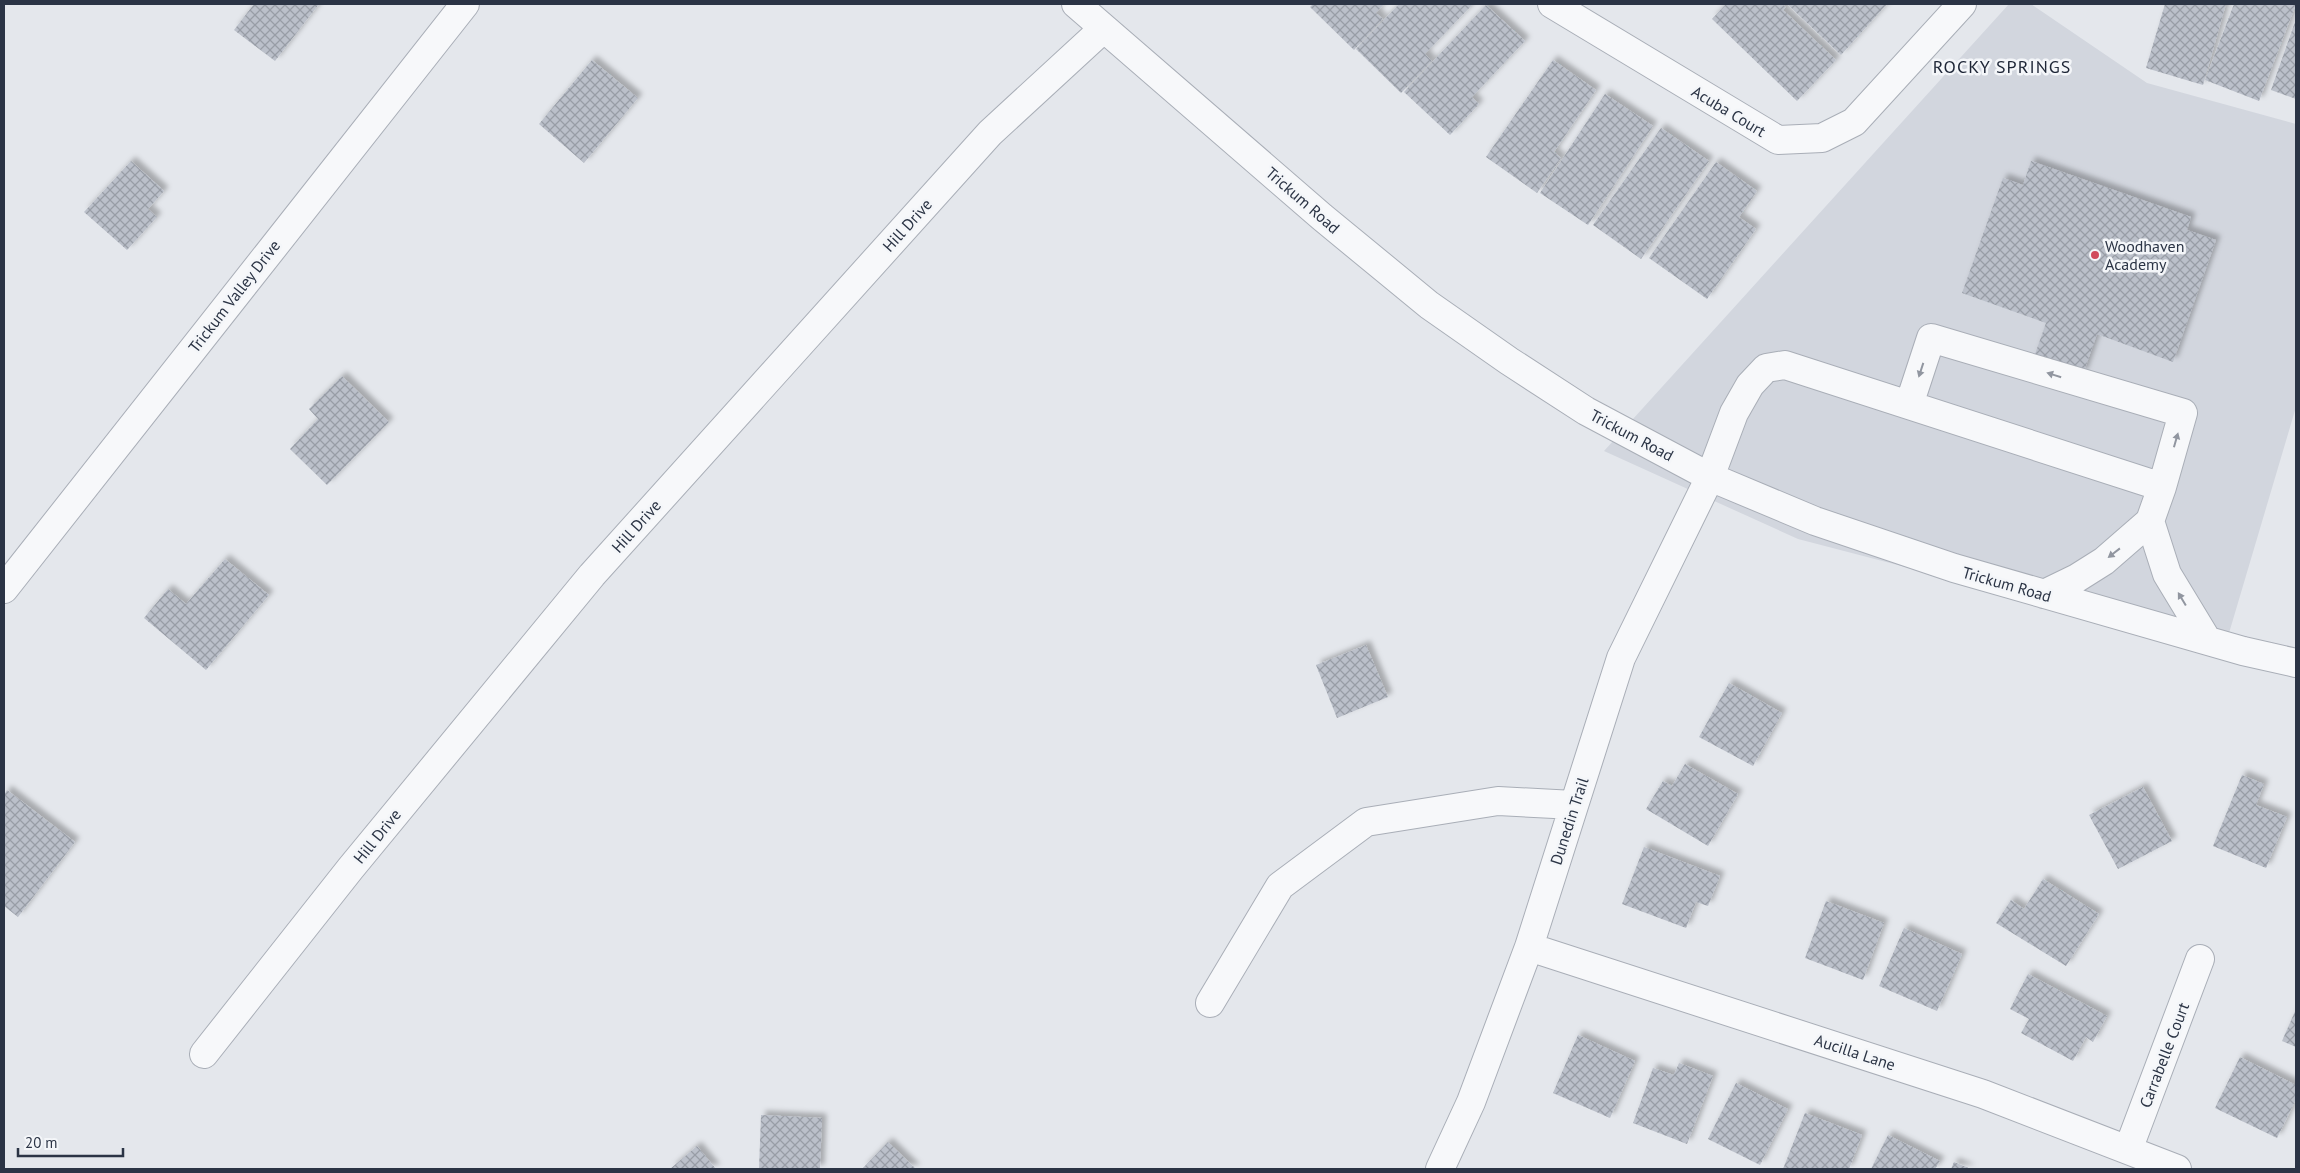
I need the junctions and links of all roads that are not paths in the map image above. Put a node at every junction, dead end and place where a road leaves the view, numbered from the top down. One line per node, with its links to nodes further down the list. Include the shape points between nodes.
1 (464, 4): 10 (street, Trickum Valley Drive)
2 (1076, 4): 5 (street, Trickum Road)
3 (1552, 4): 4 (street, Acuba Court, via 1778,140 1822,138 1854,122)
4 (1962, 4)
5 (1103, 28): 7 (street, Trickum Road, via 1322,217 1429,304 1586,411); 18 (street, Hill Drive, via 990,133 592,575 350,869)
6 (1909, 405): 7 (street, Dunedin Trail, via 1786,366 1766,368 1750,384 1734,413); 8 (street, Dunedin Trail); 8 (street, one-way to 6, via 2183,413 1931,338)
7 (1710, 477): 11 (street, Trickum Road, via 1815,521 1954,568); 14 (street, Dunedin Trail, via 1621,658)
8 (2162, 487): 9 (street)
9 (2150, 521): 11 (street, one-way to 11, via 2104,561); 12 (street, one-way to 9, via 2167,574)
10 (4, 589)
11 (2044, 594): 12 (street, Trickum Road)
12 (2207, 640): 13 (street, Trickum Road)
13 (2296, 663)
14 (1574, 805): 15 (street, Dunedin Trail); 17 (street, via 1498,801 1366,822 1280,886)
15 (1529, 947): 19 (street, Aucilla Lane, via 1983,1094); 20 (street, Dunedin Trail, via 1471,1102)
16 (2200, 959): 19 (street, Carrabelle Court)
17 (1210, 1003)
18 (204, 1054)
19 (2128, 1150): 21 (street, Aucilla Lane)
20 (1440, 1169)
21 (2177, 1169)

